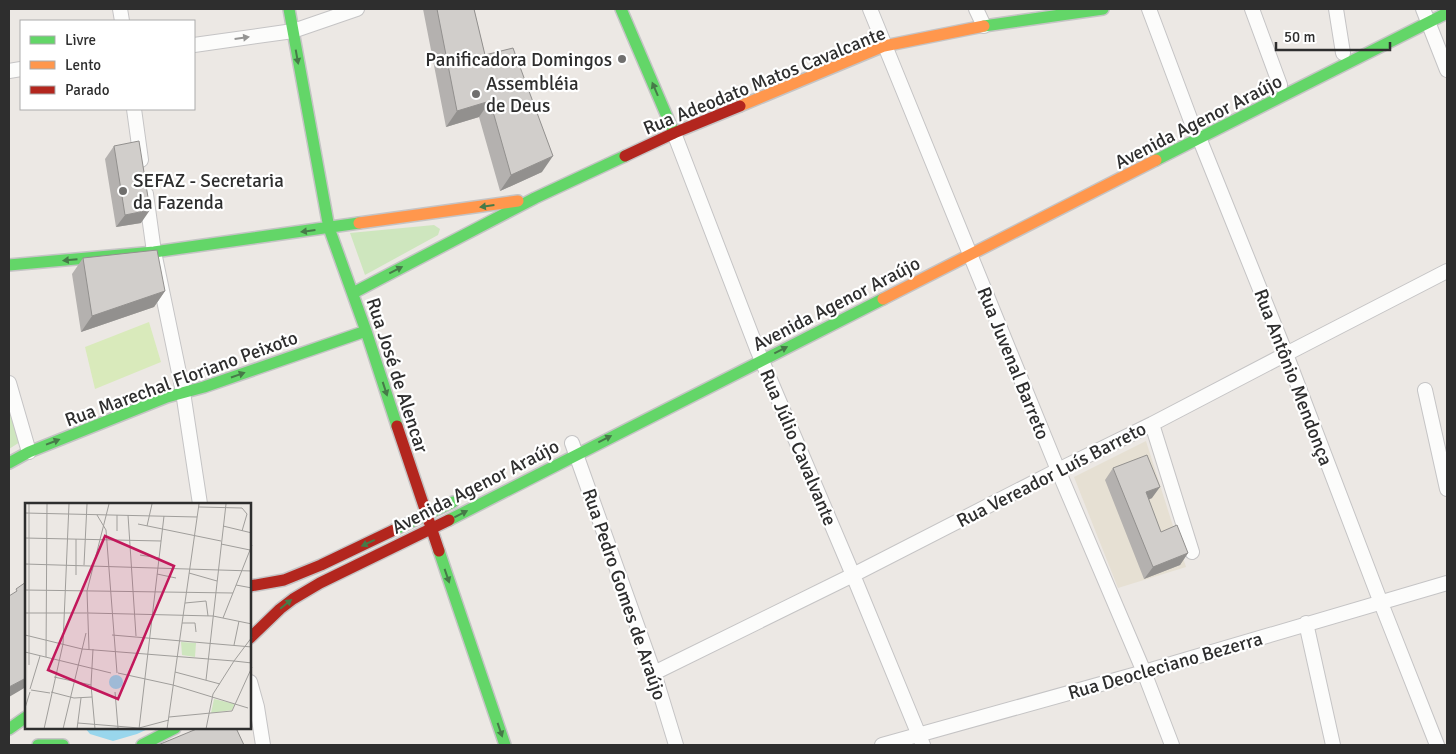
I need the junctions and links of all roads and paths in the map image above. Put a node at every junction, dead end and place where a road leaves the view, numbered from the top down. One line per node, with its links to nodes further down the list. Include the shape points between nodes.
1 (289, 9): 13 (main road, Rua José de Alencar)
2 (357, 9): 13 (street)
3 (622, 9): 20 (main road, Rua Júlio Cavalvante, one-way to 3)
4 (870, 9): 15 (street, Rua Juvenal Barreto)
5 (976, 9): 12 (street)
6 (1104, 9): 12 (main road, Rua Adeodato Matos Cavalcante)
7 (1149, 9): 21 (street, Rua Antônio Mendonça)
8 (1252, 9): 18 (street)
9 (1336, 9): 16 (street)
10 (1424, 13): 11 (main road, Avenida Agenor Araújo); 17 (street); 21 (main road, Avenida Agenor Araújo)
11 (1447, 13)
12 (984, 26): 15 (main road, Rua Adeodato Matos Cavalcante)
13 (293, 31): 14 (street, one-way to 13); 23 (main road, Rua José de Alencar, one-way to 23)
14 (195, 45)
15 (884, 46): 20 (main road, Rua Adeodato Matos Cavalcante); 24 (street, Rua Juvenal Barreto)
16 (1347, 51): 18 (main road, Avenida Agenor Araújo)
17 (1447, 70)
18 (1280, 85): 21 (main road, Avenida Agenor Araújo)
19 (134, 110): 25 (street)
20 (674, 134): 22 (main road, Rua Adeodato Matos Cavalcante); 31 (street, Rua Júlio Cavalvante)
21 (1197, 134): 24 (main road, Avenida Agenor Araújo); 32 (street, Rua Antônio Mendonça)
22 (535, 198): 23 (main road, Rua Adeodato Matos Cavalcante, one-way to 23); 28 (main road, Rua Adeodato Matos Cavalcante, one-way to 22)
23 (329, 228): 25 (main road, Rua Adeodato Matos Cavalcante, one-way to 25); 28 (main road, Rua José de Alencar)
24 (968, 250): 29 (main road, Avenida Agenor Araújo); 31 (main road, Avenida Agenor Araújo, one-way to 24); 40 (street, Rua Juvenal Barreto)
25 (154, 252): 26 (main road, Rua Adeodato Matos Cavalcante, one-way to 26); 35 (street)
26 (9, 265)
27 (1447, 271): 32 (street, Rua Vereador Luís Barreto)
28 (353, 293): 30 (main road, Rua José de Alencar)
29 (870, 293)
30 (366, 331): 35 (main road, Rua Marechal Floriano Peixoto, one-way to 30); 44 (main road, Rua José de Alencar, one-way to 44)
31 (758, 351): 37 (main road, Avenida Agenor Araújo, one-way to 31); 47 (street, Rua Júlio Cavalvante)
32 (1286, 354): 36 (street, Rua Vereador Luís Barreto); 50 (street, Rua Antônio Mendonça)
33 (9, 383): 38 (street)
34 (1425, 390): 41 (street)
35 (183, 392): 38 (main road, Rua Marechal Floriano Peixoto, one-way to 35); 43 (street)
36 (1152, 424): 40 (street, Rua Vereador Luís Barreto); 46 (street)
37 (573, 446): 45 (main road, Avenida Agenor Araújo, one-way to 37); 54 (street, Rua Pedro Gomes de Araújo)
38 (29, 452): 39 (main road, Rua Marechal Floriano Peixoto)
39 (9, 463)
40 (1058, 470): 47 (street, Rua Vereador Luís Barreto); 53 (street, Rua Juvenal Barreto)
41 (1447, 489)
42 (460, 499): 44 (main road, Avenida Agenor Araújo)
43 (200, 503)
44 (426, 516): 45 (main road, Rua José de Alencar); 49 (main road, Avenida Agenor Araújo, one-way to 49, via 284,580)
45 (431, 529): 52 (main road, Avenida Agenor Araújo, one-way to 45, via 293,599); 67 (main road, Rua José de Alencar, one-way to 67)
46 (1192, 552)
47 (853, 575): 54 (street, Rua Vereador Luís Barreto); 61 (street, Rua Júlio Cavalvante)
48 (1447, 583): 50 (street, Rua Deocleciano Bezerra)
49 (251, 586)
50 (1381, 603): 51 (street, Rua Deocleciano Bezerra); 72 (street, Rua Antônio Mendonça)
51 (1306, 623): 53 (street, Rua Deocleciano Bezerra); 71 (street)
52 (251, 637)
53 (1144, 672): 61 (street, Rua Deocleciano Bezerra); 70 (street, Rua Juvenal Barreto)
54 (654, 673): 68 (street, Rua Pedro Gomes de Araújo)
55 (251, 689): 56 (street)
56 (253, 704): 66 (street)
57 (25, 718): 58 (main road)
58 (9, 729)
59 (173, 729): 65 (main road)
60 (67, 734): 64 (main road)
61 (921, 740): 69 (street, Rua Deocleciano Bezerra)
62 (38, 745): 63 (main road)
63 (63, 745)
64 (76, 745)
65 (142, 745)
66 (263, 745)
67 (505, 745)
68 (676, 745)
69 (882, 745)
70 (1172, 745)
71 (1333, 745)
72 (1437, 745)

